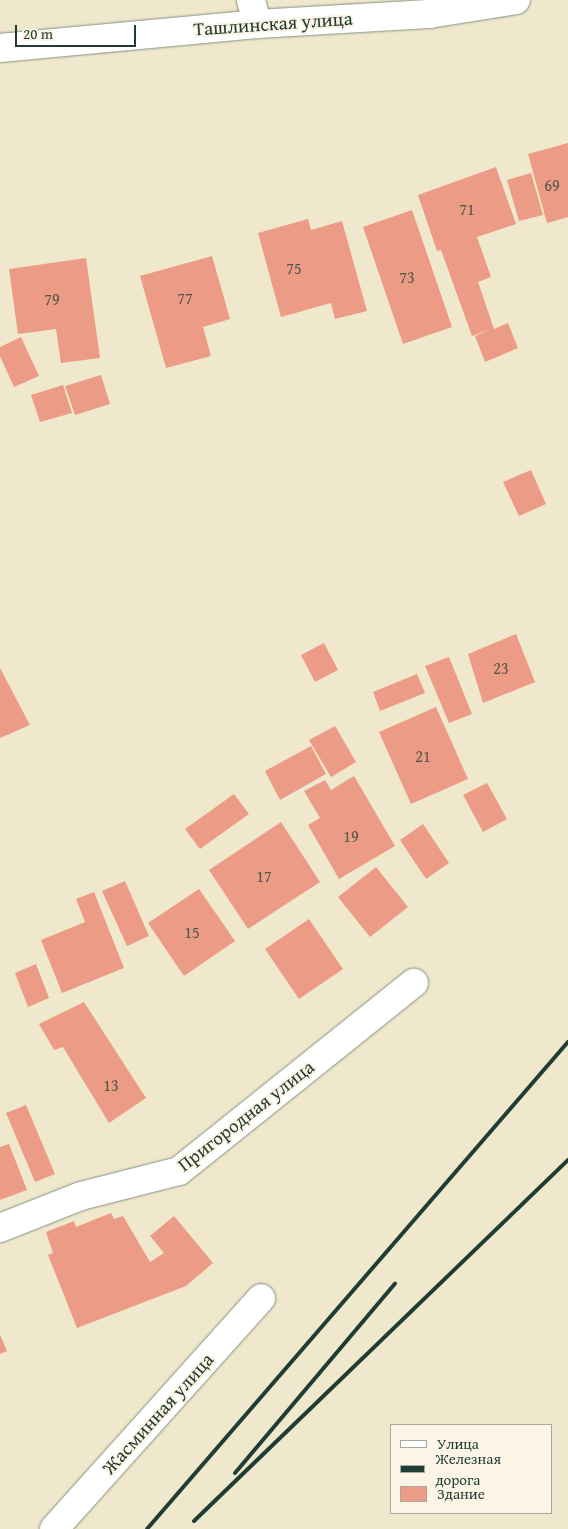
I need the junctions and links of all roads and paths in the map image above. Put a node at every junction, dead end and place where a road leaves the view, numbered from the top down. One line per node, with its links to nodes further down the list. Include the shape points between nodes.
1 (516, 0): 2 (street, Ташлинская улица, via 429,14)
2 (254, 12): 3 (street, Ташлинская улица)
3 (0, 48)
4 (414, 983): 5 (street, Пригородная улица, via 179,1171 81,1196)
5 (0, 1228)
6 (261, 1298): 7 (street, Жасминная улица)
7 (54, 1529)

